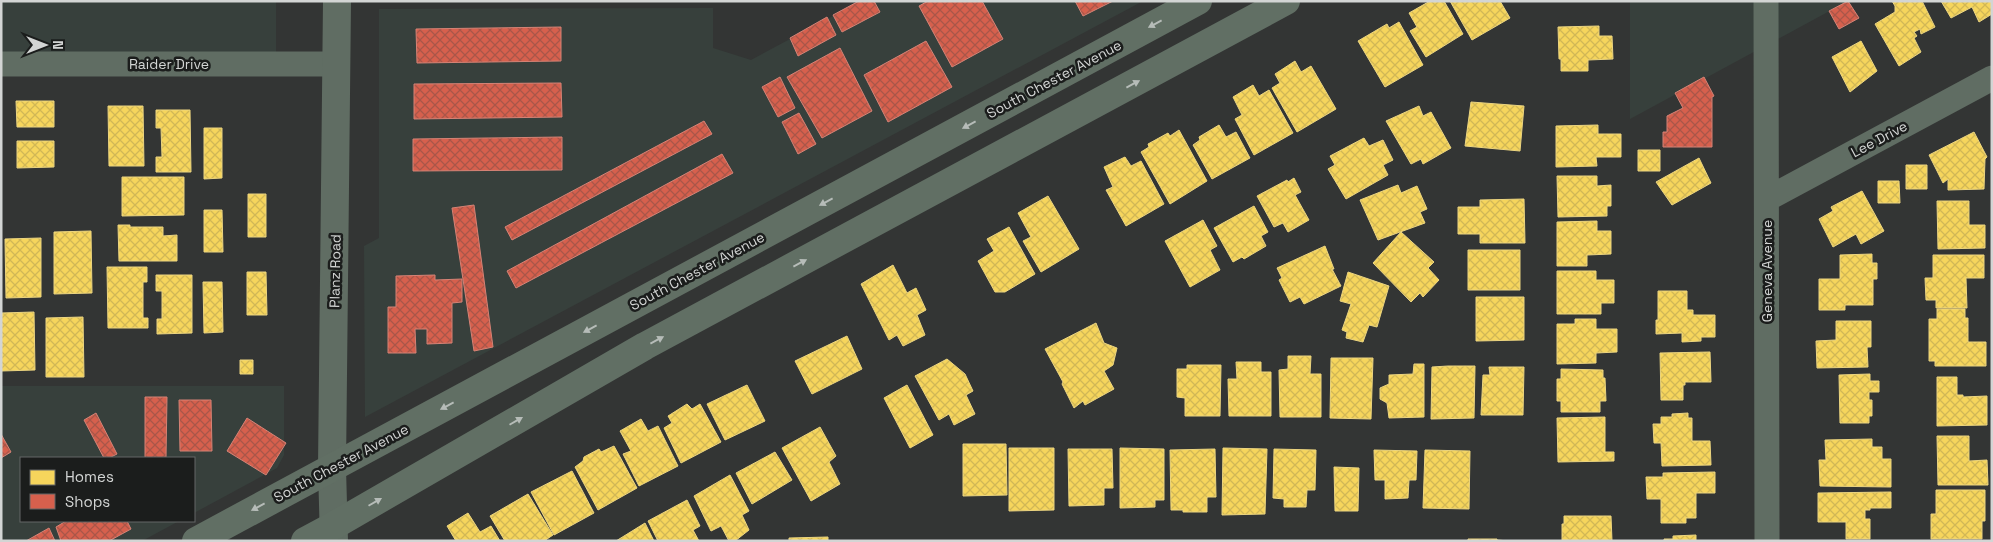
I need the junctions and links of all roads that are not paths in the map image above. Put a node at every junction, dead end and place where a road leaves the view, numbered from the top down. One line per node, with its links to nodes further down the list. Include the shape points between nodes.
1 (337, 1): 6 (street, Planz Road)
2 (1198, 1): 9 (main road, South Chester Avenue, one-way to 9)
3 (1286, 1): 10 (main road, one-way to 3, via 645,346)
4 (1766, 1): 8 (street, Geneva Avenue)
5 (1, 64): 6 (street, Raider Drive)
6 (337, 64): 9 (street, Planz Road)
7 (1992, 78): 8 (street, Lee Drive)
8 (1766, 200): 13 (street, Geneva Avenue)
9 (332, 468): 10 (street, Planz Road); 11 (main road, South Chester Avenue, one-way to 11)
10 (333, 534): 12 (main road)
11 (196, 541)
12 (305, 541)
13 (1767, 541)

